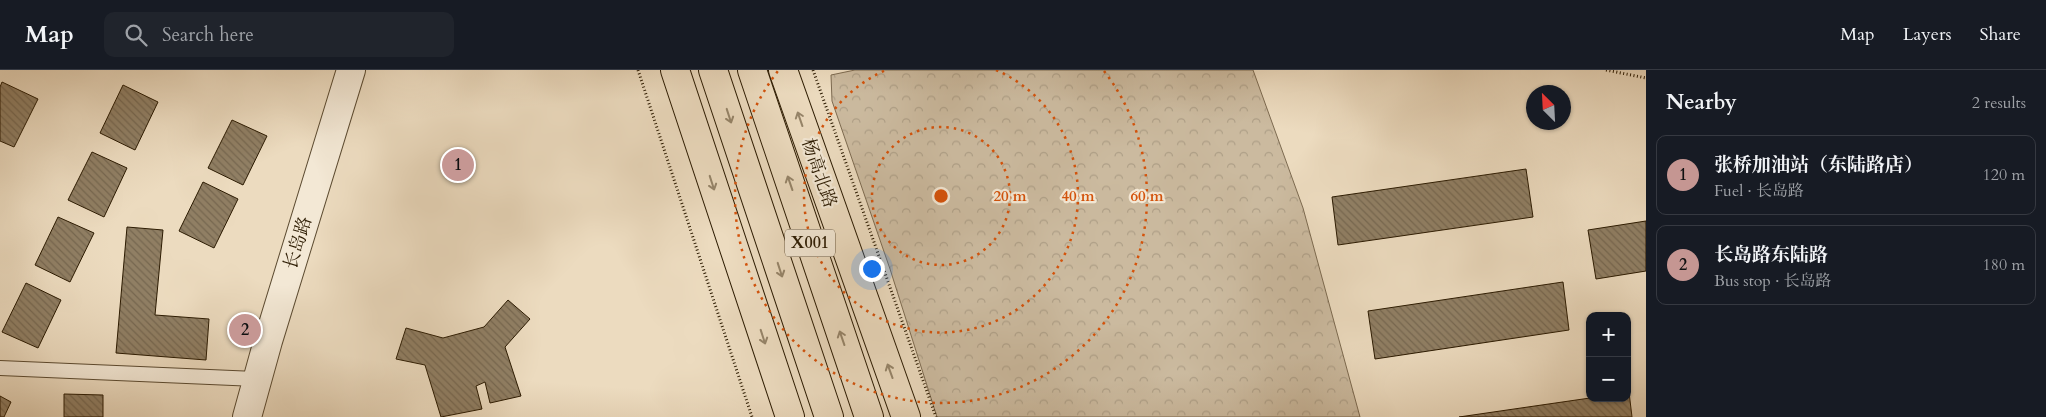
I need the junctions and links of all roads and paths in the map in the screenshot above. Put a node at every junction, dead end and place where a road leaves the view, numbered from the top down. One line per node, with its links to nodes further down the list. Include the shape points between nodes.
1 (351, 70): 11 (street, 长岛路)
2 (638, 70): 13 (path)
3 (675, 70): 14 (main road, one-way to 14)
4 (713, 70): 15 (main road, X001, one-way to 15)
5 (752, 70): 16 (main road, 杨高北路 / X001, one-way to 5)
6 (784, 70): 17 (main road, 杨高北路 / X001, one-way to 6)
7 (813, 70): 18 (path)
8 (1606, 70): 9 (path)
9 (1646, 78)
10 (0, 368): 11 (lane)
11 (258, 379): 12 (street, 长岛路)
12 (247, 417)
13 (752, 417)
14 (790, 417)
15 (829, 417)
16 (868, 417)
17 (906, 417)
18 (936, 417)

